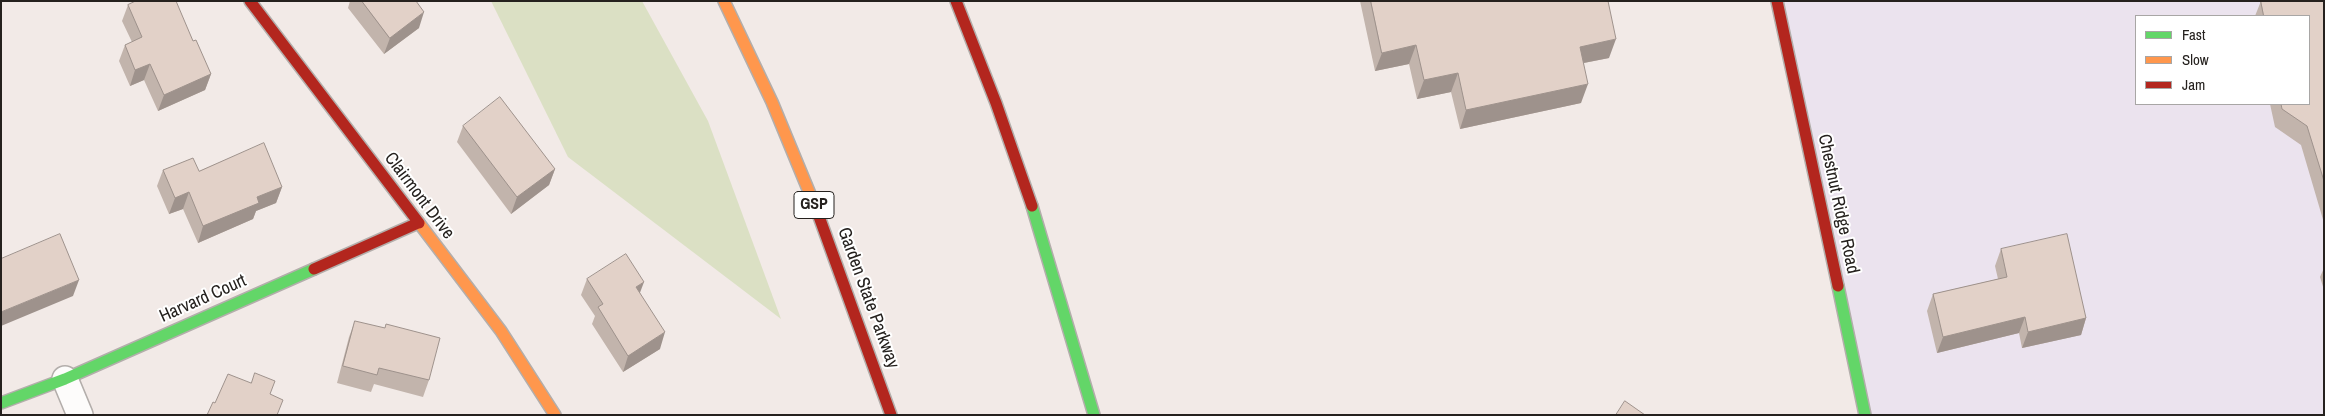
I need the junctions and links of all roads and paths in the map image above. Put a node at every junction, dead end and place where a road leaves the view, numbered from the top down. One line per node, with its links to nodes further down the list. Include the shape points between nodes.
1 (250, 1): 5 (main road, Clairmont Drive)
2 (724, 1): 10 (main road, Garden State Parkway / GSP, via 800,169)
3 (956, 1): 11 (main road, via 1013,153 1056,282)
4 (1777, 1): 12 (main road, Chestnut Ridge Road)
5 (418, 223): 6 (main road, Harvard Court); 9 (main road, Clairmont Drive, via 501,330)
6 (65, 379): 7 (main road, Harvard Court); 8 (street)
7 (1, 403)
8 (80, 415)
9 (555, 415)
10 (892, 415)
11 (1094, 415)
12 (1865, 415)

